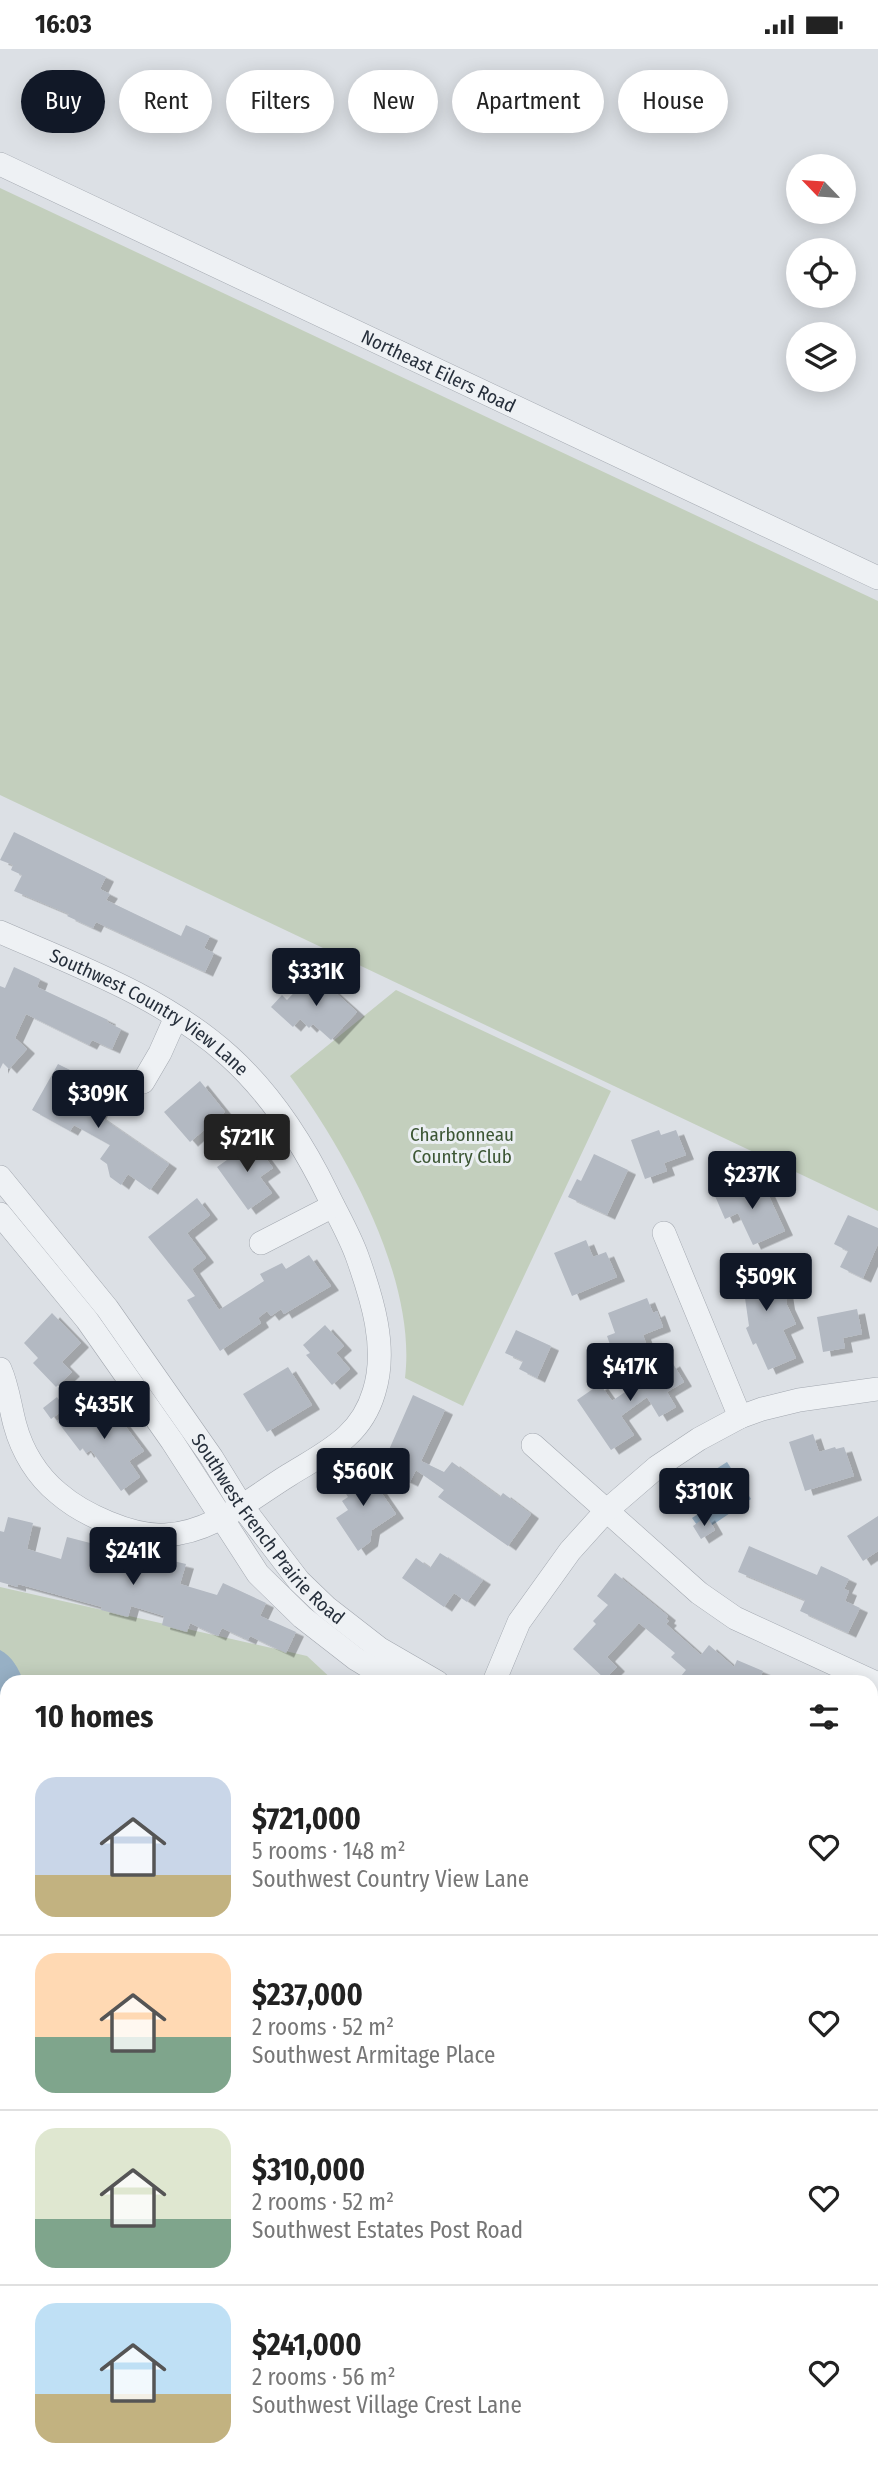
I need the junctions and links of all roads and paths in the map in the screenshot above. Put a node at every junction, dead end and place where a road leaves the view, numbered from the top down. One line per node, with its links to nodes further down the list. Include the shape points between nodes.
1 (0, 164): 2 (street, Northeast Eilers Road)
2 (878, 577)
3 (0, 932): 4 (street, Southwest Country View Lane, via 89,971)
4 (176, 1017): 5 (street); 7 (street, Southwest Country View Lane, via 229,1056 285,1118)
5 (144, 1081)
6 (0, 1177): 15 (street, Southwest French Prairie Road, via 107,1308)
7 (333, 1206): 10 (street); 15 (street, Southwest Country View Lane, via 351,1239 369,1291 379,1361 374,1394 348,1435)
8 (0, 1214): 17 (street, Southwest French Prairie Road, via 87,1320)
9 (664, 1233): 13 (street)
10 (261, 1243)
11 (0, 1369): 17 (street, Southwest Country View Lane, via 15,1427 31,1462 76,1507 117,1525 161,1536)
12 (878, 1389): 13 (street, via 799,1400)
13 (740, 1417): 16 (street, via 657,1467)
14 (533, 1444): 16 (street)
15 (241, 1506): 17 (street, Southwest Country View Lane); 19 (street, Southwest French Prairie Road, via 280,1559 326,1607 380,1649)
16 (606, 1511): 20 (street, via 570,1551 519,1622); 21 (street, via 699,1593 735,1618)
17 (221, 1519): 18 (street, Southwest French Prairie Road, via 258,1574 302,1617)
18 (382, 1675)
19 (425, 1675)
20 (497, 1675)
21 (858, 1675)

